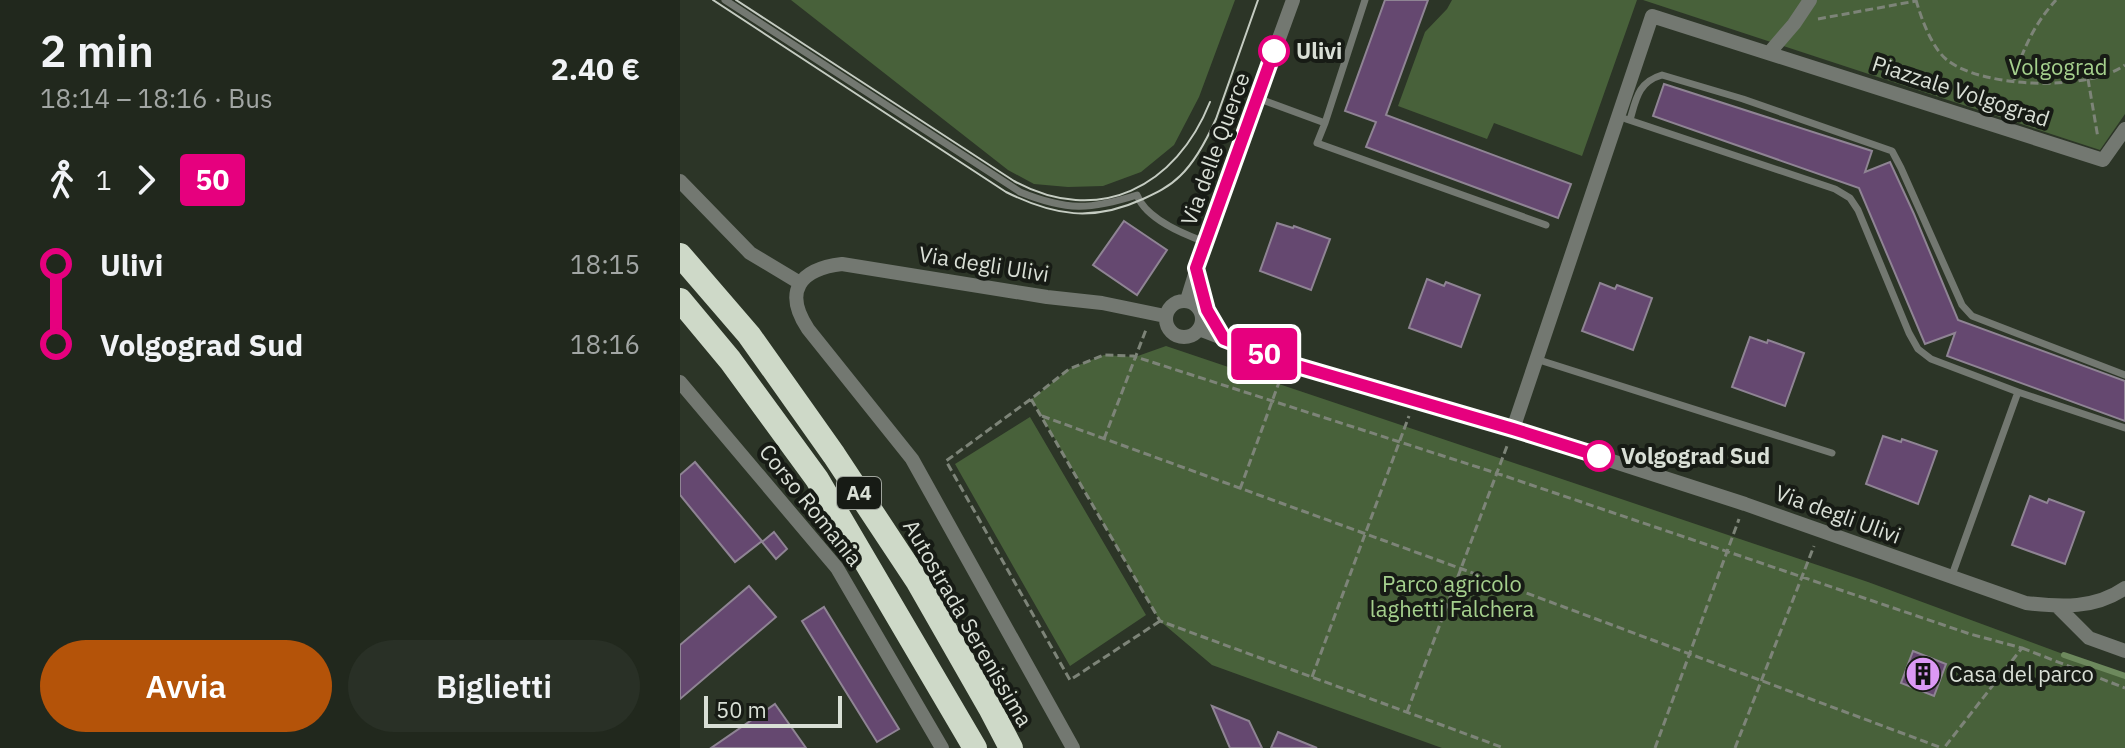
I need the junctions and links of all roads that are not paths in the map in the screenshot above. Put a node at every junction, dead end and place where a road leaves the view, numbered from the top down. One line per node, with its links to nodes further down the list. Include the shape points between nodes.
1 (725, 0): 12 (lane, via 1020,192 1088,207 1137,195 1148,212)
2 (1293, 0): 6 (street, Via delle Querce)
3 (1365, 0): 8 (lane)
4 (1810, 0): 5 (street)
5 (1769, 53): 7 (street, Piazzale Volgograd, via 1652,16); 9 (street, Piazzale Volgograd, via 2103,160)
6 (1257, 98): 8 (lane); 12 (street, Via delle Querce)
7 (1624, 118): 21 (street); 22 (lane, via 1638,92 1662,75 1892,151 1962,305 1972,316); 24 (lane, via 1850,198 1918,349 1931,359)
8 (1325, 123): 11 (lane, via 1317,143)
9 (2125, 129)
10 (680, 181): 15 (street, via 750,253)
11 (1546, 225)
12 (1205, 242): 14 (street, Via delle Querce)
13 (680, 255): 34 (highway, Autostrada Serenissima / A4, via 749,335 834,455 918,582)
14 (1196, 268): 17 (street, Via delle Querce); 20 (street, via 1207,310)
15 (800, 283): 18 (street, Via degli Ulivi, via 813,270 842,264); 35 (street, via 796,302 801,318 912,459)
16 (680, 300): 33 (highway, A4, via 817,479)
17 (1187, 300): 18 (street); 19 (street, via 1201,311)
18 (1159, 315): 19 (street, via 1173,334 1192,336)
19 (1199, 329): 20 (street, Via degli Ulivi)
20 (1224, 339): 26 (street, Via degli Ulivi, via 1287,363)
21 (1536, 359): 26 (street); 27 (lane)
22 (2125, 375)
23 (680, 382): 32 (street, Corso Romania, via 837,568)
24 (2018, 392): 25 (lane); 28 (lane)
25 (2125, 428)
26 (1513, 429): 28 (street, Via degli Ulivi)
27 (1832, 453)
28 (1951, 578): 30 (street, Via degli Ulivi, via 2026,603)
29 (2125, 588): 30 (street, Via degli Ulivi, via 2089,603)
30 (2058, 607): 31 (street, via 2089,638)
31 (2125, 651)
32 (942, 748)
33 (975, 748)
34 (1011, 748)
35 (1073, 748)

